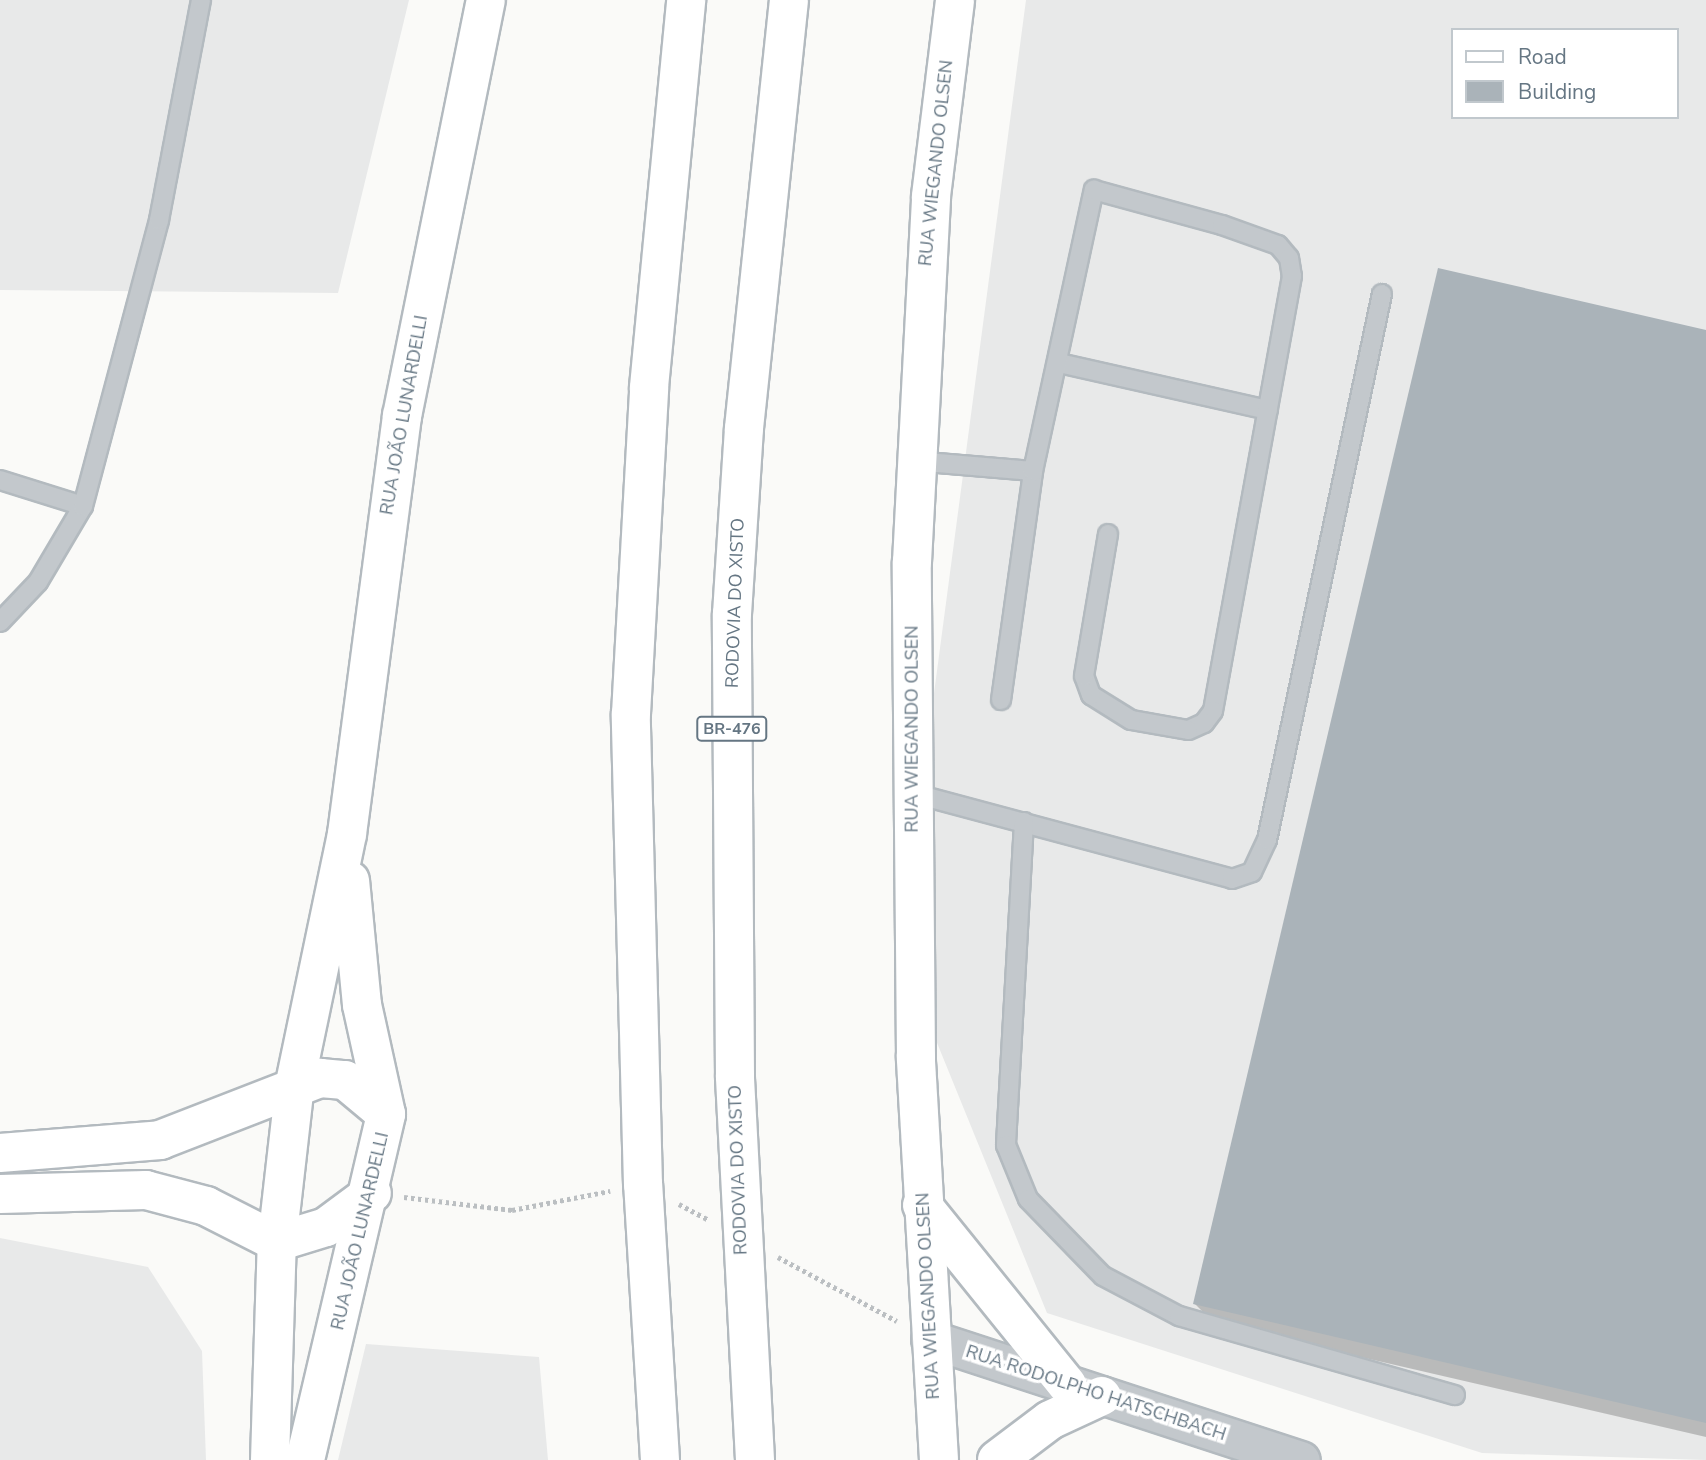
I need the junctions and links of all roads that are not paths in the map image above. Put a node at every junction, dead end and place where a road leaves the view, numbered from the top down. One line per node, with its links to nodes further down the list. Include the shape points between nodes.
1 (201, 0): 12 (lane, via 159,220)
2 (486, 0): 18 (main road, RUA JOÃO LUNARDELLI, via 402,416)
3 (686, 0): 31 (main road, via 649,387 631,714 643,1185)
4 (789, 0): 32 (main road, RODOVIA DO XISTO / BR-476, via 744,428 732,614 741,1237)
5 (956, 0): 9 (main road, RUA WIEGANDO OLSEN, via 930,196)
6 (1382, 295): 17 (lane, via 1267,840 1252,872 1232,879)
7 (1059, 363): 8 (lane); 8 (lane, via 1094,190 1222,225 1278,245 1289,258 1292,276); 10 (lane)
8 (1268, 410): 13 (lane, via 1213,711 1188,730 1131,720 1091,695 1084,676)
9 (915, 461): 10 (lane); 16 (main road, RUA WIEGANDO OLSEN)
10 (1032, 471): 15 (lane)
11 (0, 480): 12 (lane)
12 (83, 506): 14 (lane, via 38,582)
13 (1108, 534)
14 (0, 622)
15 (1002, 700)
16 (911, 792): 17 (lane); 24 (main road, RUA WIEGANDO OLSEN)
17 (1024, 822): 28 (lane, via 1006,1145 1028,1199 1103,1276 1179,1316)
18 (348, 834): 19 (main road, RUA JOÃO LUNARDELLI); 20 (main road, RUA JOÃO LUNARDELLI, via 358,974)
19 (295, 1083): 20 (main road, via 345,1080); 21 (main road, via 160,1140); 25 (main road, RUA JOÃO LUNARDELLI)
20 (386, 1114): 22 (main road, RUA JOÃO LUNARDELLI)
21 (0, 1153)
22 (372, 1193): 25 (main road, via 326,1227); 30 (main road, RUA JOÃO LUNARDELLI)
23 (0, 1194): 25 (main road, via 156,1192 206,1206)
24 (922, 1205): 26 (main road, RUA WIEGANDO OLSEN); 27 (main road)
25 (277, 1242): 29 (main road, RUA JOÃO LUNARDELLI)
26 (930, 1339): 27 (street, RUA RODOLPHO HATSCHBACH); 33 (main road, RUA WIEGANDO OLSEN)
27 (1084, 1390): 34 (main road); 35 (street, RUA RODOLPHO HATSCHBACH)
28 (1455, 1395)
29 (270, 1460)
30 (305, 1460)
31 (660, 1460)
32 (755, 1460)
33 (939, 1460)
34 (997, 1460)
35 (1301, 1460)

